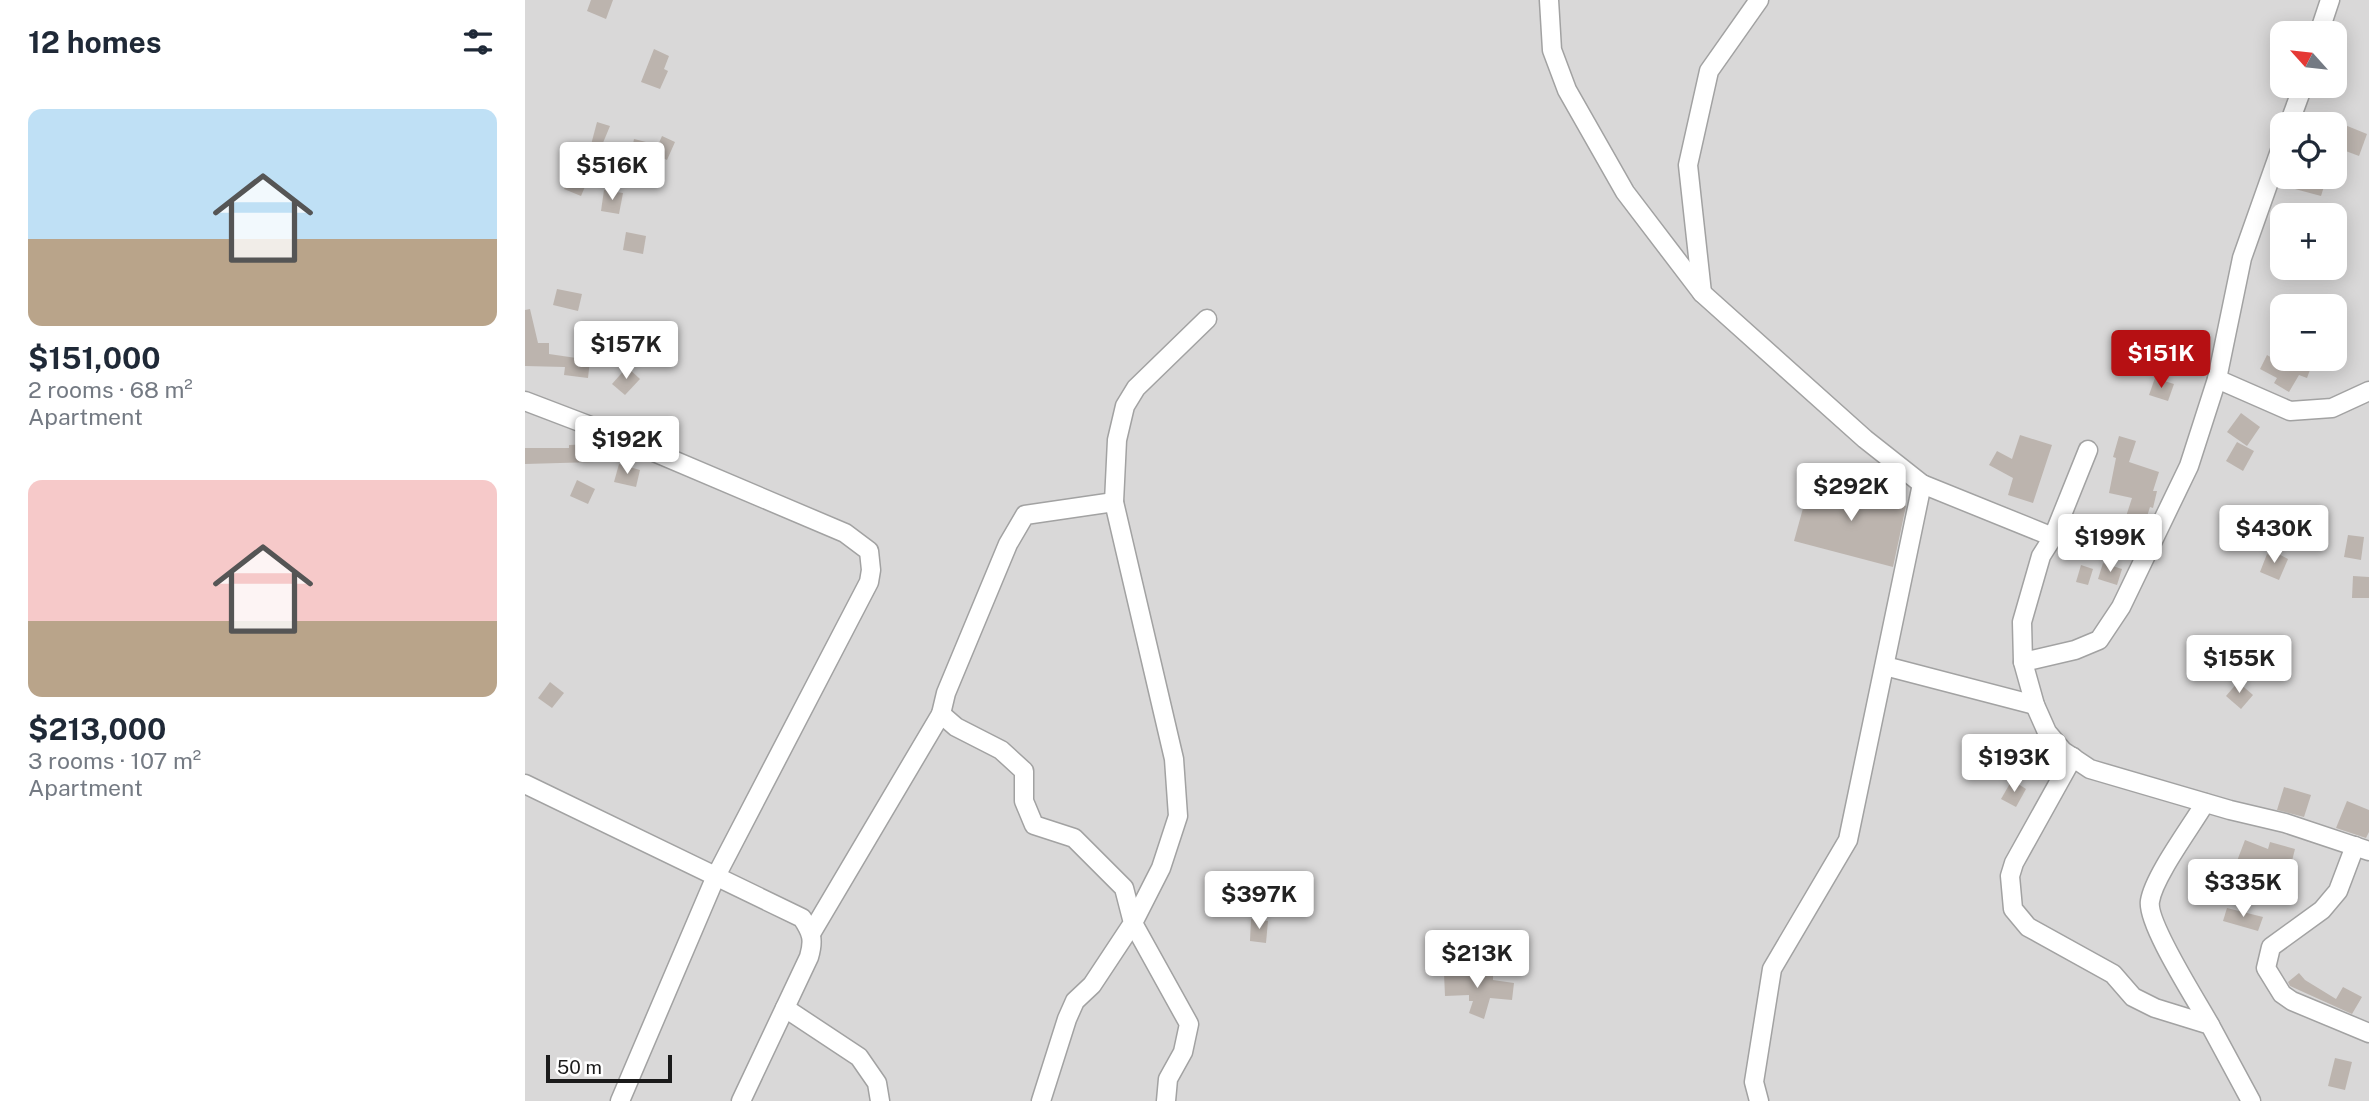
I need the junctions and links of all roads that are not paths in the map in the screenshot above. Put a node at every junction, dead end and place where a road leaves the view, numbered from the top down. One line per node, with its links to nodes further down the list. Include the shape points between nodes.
1 (1549, 0): 6 (street, via 1552,50 1567,90 1625,192)
2 (1759, 0): 6 (street, via 1709,71 1688,165)
3 (2330, 0): 4 (street)
4 (2323, 21)
5 (2270, 179): 8 (street, via 2242,258)
6 (1702, 293): 12 (street)
7 (1207, 319): 13 (street, via 1136,388 1125,406 1117,440)
8 (2217, 379): 9 (street, via 2290,411 2332,408); 15 (street, via 2189,466 2121,607 2099,640)
9 (2369, 391)
10 (525, 401): 23 (street, via 845,533 869,551 869,582)
11 (2088, 450): 14 (street)
12 (1922, 484): 14 (street); 16 (street)
13 (1114, 502): 18 (street, via 1025,515 1008,544); 24 (street, via 1174,759 1178,816 1161,868)
14 (2053, 537): 15 (street, via 2041,556 2022,622)
15 (2023, 662): 17 (street)
16 (1885, 666): 17 (street); 34 (street, via 1847,840 1772,969 1754,1082)
17 (2035, 705): 19 (street, via 2047,732)
18 (941, 714): 24 (street, via 1001,750 1024,771 1024,801 1034,825 1074,838 1124,888); 25 (street)
19 (2073, 757): 21 (street, via 2090,769); 27 (street, via 2014,863 2010,876 2013,909 2028,927 2113,974 2133,997)
20 (525, 784): 23 (street)
21 (2205, 803): 22 (street); 27 (street, via 2154,886 2149,904 2153,923)
22 (2362, 849): 28 (street, via 2322,910 2271,947 2266,968 2282,994 2292,1001)
23 (716, 876): 25 (street, via 803,918); 29 (street)
24 (1133, 923): 32 (street, via 1092,985 1075,1001); 33 (street, via 1189,1024 1183,1052 1168,1079)
25 (812, 932): 26 (street, via 809,957)
26 (785, 1008): 30 (street); 31 (street, via 859,1057 877,1083)
27 (2210, 1025): 35 (street)
28 (2369, 1033)
29 (620, 1101)
30 (741, 1101)
31 (880, 1101)
32 (1041, 1101)
33 (1165, 1101)
34 (1759, 1101)
35 (2251, 1101)

